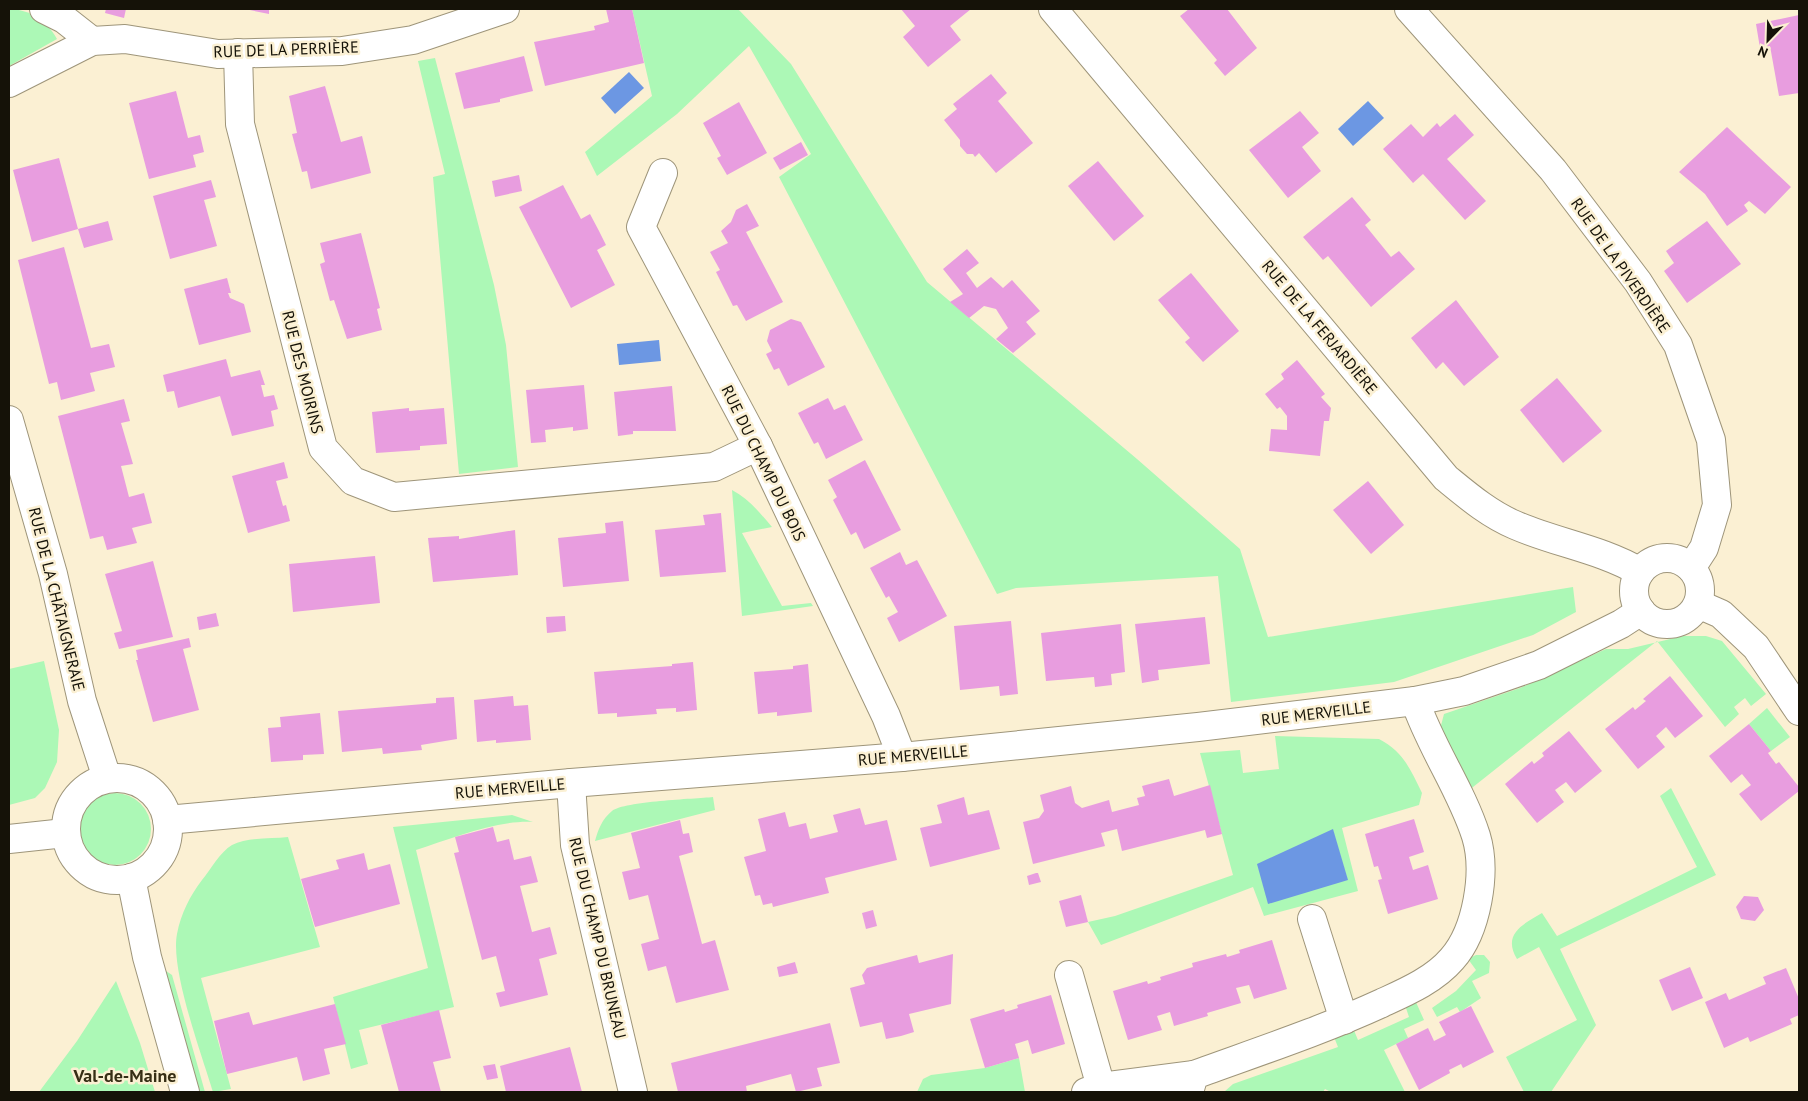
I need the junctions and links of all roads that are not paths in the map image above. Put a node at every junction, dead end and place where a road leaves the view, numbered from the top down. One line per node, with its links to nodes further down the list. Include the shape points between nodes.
1 (44, 9): 5 (street, via 64,19)
2 (505, 9): 6 (street, RUE DE LA PERRIÈRE, via 413,40 342,51)
3 (1053, 9): 12 (street, RUE DE LA FERJARDIÈRE, via 1446,478 1479,506 1515,526 1618,559)
4 (1409, 9): 11 (street, RUE DE LA PIVERDIÈRE, via 1553,170 1638,282 1678,344 1711,440 1717,505 1704,548)
5 (92, 41): 6 (street, RUE DE LA PERRIÈRE, via 125,39 218,54); 7 (street, RUE DE LA PERRIÈRE)
6 (238, 53): 10 (street, RUE DES MOIRINS, via 240,124 322,448 353,481 394,497 714,467)
7 (9, 83)
8 (663, 173): 10 (street, RUE DU CHAMP DU BOIS, via 641,227)
9 (9, 420): 18 (street, RUE DE LA CHÂTAIGNERAIE, via 53,574 82,701)
10 (758, 446): 17 (street, RUE DU CHAMP DU BOIS, via 886,716)
11 (1691, 568): 12 (street, via 1667,558 1647,564); 13 (street, via 1700,582)
12 (1640, 572): 14 (street, via 1634,592)
13 (1698, 604): 14 (street, via 1689,616 1676,623 1657,622); 16 (street, via 1721,614 1756,647)
14 (1641, 611): 15 (street, RUE MERVEILLE, via 1622,624 1539,665 1464,690)
15 (1415, 701): 17 (street, RUE MERVEILLE); 26 (street, via 1422,723 1476,837 1481,882 1472,926 1453,959 1418,986)
16 (1799, 710)
17 (902, 757): 19 (street, RUE MERVEILLE)
18 (107, 778): 20 (street, via 130,779 146,787 161,803); 21 (street, via 79,794 69,809)
19 (571, 783): 20 (street, RUE MERVEILLE); 30 (street, RUE DU CHAMP DU BRUNEAU, via 575,845)
20 (167, 820): 23 (street, via 168,835 162,852 147,870)
21 (65, 833): 22 (street); 23 (street, via 70,850 84,868 107,879)
22 (9, 839)
23 (131, 878): 29 (street, via 147,958)
24 (1312, 919): 26 (street)
25 (1069, 975): 28 (street)
26 (1344, 1020): 27 (street)
27 (1192, 1083): 28 (street)
28 (1094, 1090)
29 (185, 1092)
30 (633, 1092)

